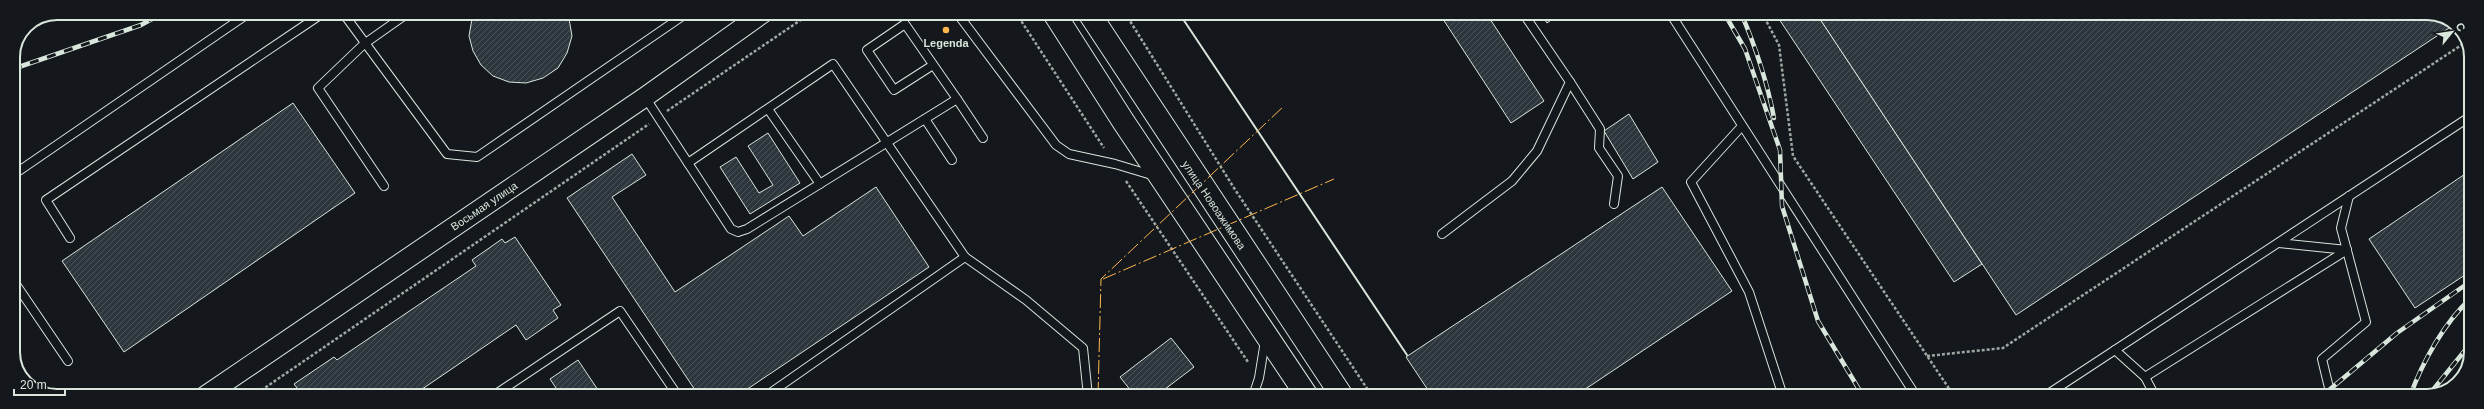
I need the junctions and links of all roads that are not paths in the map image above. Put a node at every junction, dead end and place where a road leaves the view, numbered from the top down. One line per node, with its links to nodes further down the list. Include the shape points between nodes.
1 (239, 20): 25 (lane)
2 (313, 20): 32 (lane, via 46,200)
3 (348, 20): 12 (lane)
4 (398, 20): 12 (lane)
5 (677, 20): 12 (lane, via 477,157 447,154)
6 (752, 20): 15 (street, Восьмая улица)
7 (962, 20): 26 (lane, via 1056,145 1069,154)
8 (1059, 20): 26 (main road)
9 (1094, 20): 48 (main road, улица Новоажимова)
10 (1528, 20): 14 (lane)
11 (1674, 20): 20 (lane)
12 (364, 44): 28 (lane, via 318,88)
13 (933, 65): 13 (lane, via 905,24 867,50 894,90); 16 (lane)
14 (1570, 82): 30 (lane, via 1600,129 1599,148 1618,176); 31 (lane, via 1537,151 1512,181)
15 (644, 97): 24 (lane); 41 (street, Восьмая улица)
16 (957, 99): 18 (lane); 21 (lane)
17 (768, 109): 22 (lane, via 833,64); 24 (lane); 27 (lane)
18 (925, 119): 22 (lane); 23 (lane)
19 (2464, 121): 29 (lane)
20 (1742, 126): 49 (lane, via 1691,182 1749,292); 50 (lane)
21 (983, 138)
22 (887, 142): 27 (lane); 35 (lane)
23 (952, 160)
24 (688, 163): 27 (lane, via 730,228 738,232)
25 (20, 170)
26 (1161, 178): 37 (main road)
27 (820, 184)
28 (384, 186)
29 (2349, 196): 33 (lane); 34 (lane, via 2340,228)
30 (1614, 204)
31 (1442, 234)
32 (70, 238)
33 (2278, 242): 34 (lane); 38 (lane)
34 (2347, 250): 40 (lane); 53 (lane, via 2366,322 2322,359)
35 (965, 257): 44 (lane); 45 (lane, via 1026,300 1082,348)
36 (20, 290): 39 (lane)
37 (1266, 334): 46 (lane); 47 (main road)
38 (2115, 350): 40 (lane); 51 (lane)
39 (68, 361)
40 (2145, 377): 52 (lane)
41 (215, 389)
42 (503, 389): 43 (lane, via 620,311)
43 (673, 389)
44 (776, 389)
45 (1087, 389)
46 (1256, 389)
47 (1302, 389)
48 (1337, 389)
49 (1781, 389)
50 (1911, 389)
51 (2056, 389)
52 (2151, 389)
53 (2329, 389)

